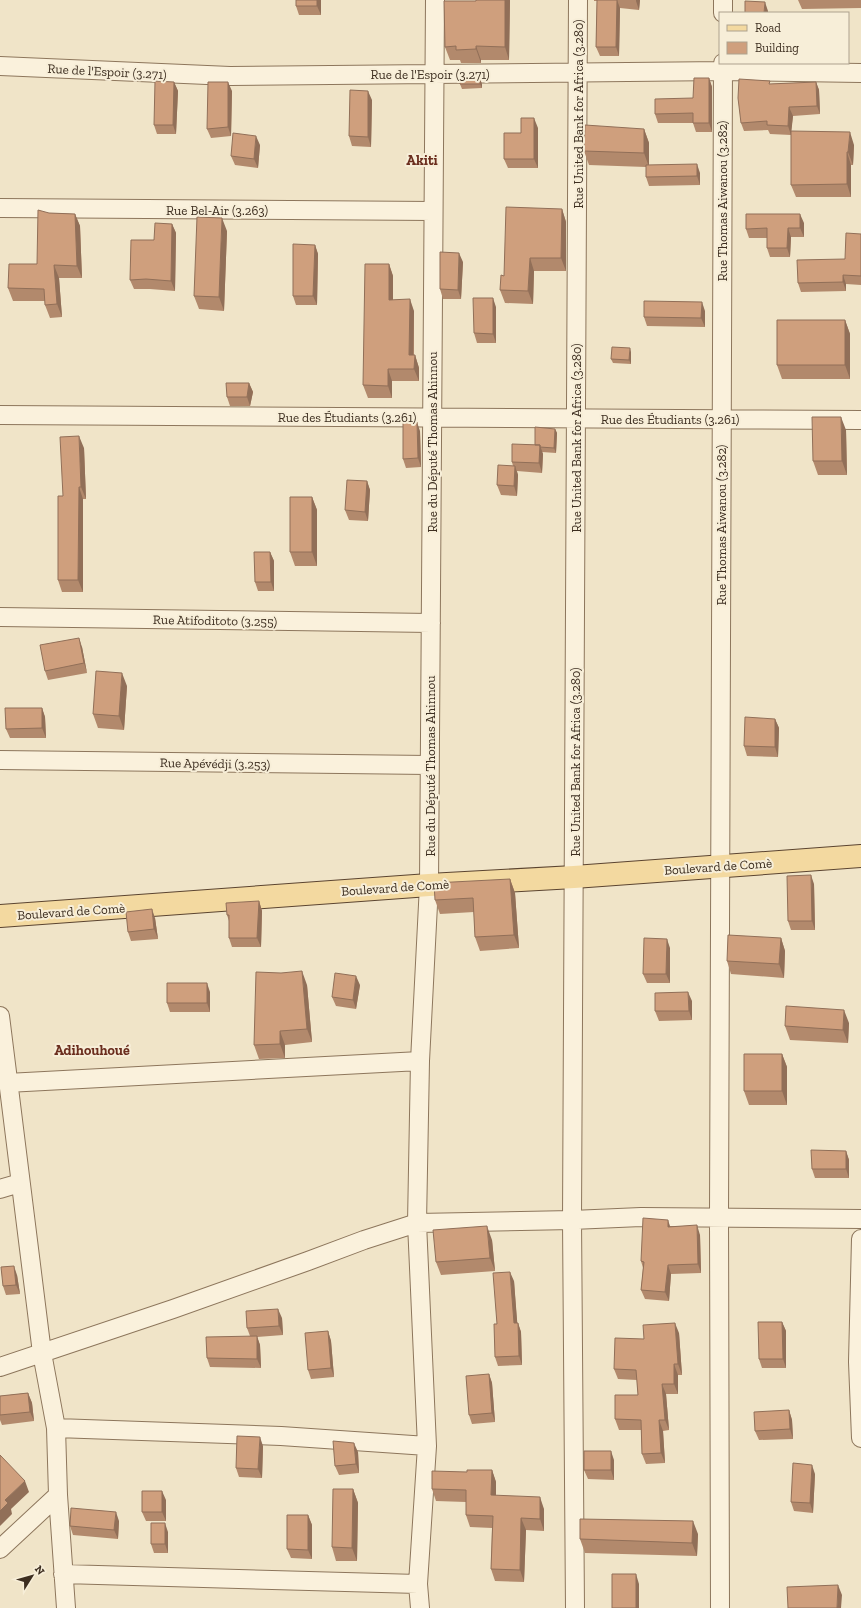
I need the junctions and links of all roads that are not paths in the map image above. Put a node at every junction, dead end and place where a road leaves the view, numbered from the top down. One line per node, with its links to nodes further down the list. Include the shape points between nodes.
1 (435, 0): 9 (street, Rue du Député Thomas Ahinnou)
2 (578, 0): 7 (street, Rue United Bank for Africa (3.280))
3 (723, 0): 4 (street)
4 (723, 12)
5 (0, 66): 9 (street, Rue de l'Espoir (3.271), via 230,76)
6 (723, 67): 7 (street, Rue de l'Espoir (3.271)); 8 (street, Rue de l'Espoir (3.271)); 15 (street, Rue Thomas Aiwanou (3.282))
7 (578, 73): 9 (street, Rue de l'Espoir (3.271)); 14 (street, Rue United Bank for Africa (3.280))
8 (861, 73)
9 (434, 74): 11 (street, Rue du Député Thomas Ahinnou)
10 (0, 208): 11 (street, Rue Bel-Air (3.263))
11 (433, 211): 13 (street, Rue du Député Thomas Ahinnou)
12 (0, 415): 13 (street, Rue des Étudiants (3.261))
13 (432, 418): 14 (street, Rue des Étudiants (3.261)); 18 (street, Rue du Député Thomas Ahinnou)
14 (576, 418): 15 (street, Rue des Étudiants (3.261)); 23 (street, Rue United Bank for Africa (3.280))
15 (722, 419): 16 (street, Rue des Étudiants (3.261)); 22 (street, Rue Thomas Aiwanou (3.282))
16 (861, 420)
17 (0, 617): 18 (street, Rue Atifoditoto (3.255))
18 (431, 622): 20 (street, Rue du Député Thomas Ahinnou)
19 (0, 760): 20 (street, Rue Apévédji (3.253))
20 (430, 765): 24 (street, Rue du Député Thomas Ahinnou)
21 (861, 856): 22 (main road, Boulevard de Comè)
22 (720, 866): 23 (main road, Boulevard de Comè); 32 (street, Rue Thomas Aiwanou (3.282))
23 (574, 877): 24 (main road, Boulevard de Comè); 34 (street, Rue United Bank for Africa (3.280))
24 (429, 885): 25 (main road, Boulevard de Comè); 28 (street, Rue du Député Thomas Ahinnou)
25 (0, 916)
26 (0, 1016): 27 (street)
27 (1, 1042): 29 (street)
28 (420, 1061): 29 (street); 35 (street, Rue du Député Thomas Ahinnou)
29 (7, 1083): 30 (street)
30 (20, 1183): 31 (street); 37 (street)
31 (0, 1189)
32 (719, 1217): 33 (street); 34 (street); 50 (street, Rue Thomas Aiwanou (3.282))
33 (861, 1219)
34 (572, 1220): 35 (street); 49 (street, Rue United Bank for Africa (3.280))
35 (416, 1222): 37 (street, via 180,1307); 42 (street, Rue du Député Thomas Ahinnou)
36 (861, 1239): 38 (street)
37 (42, 1353): 39 (street); 40 (street)
38 (859, 1362): 41 (street)
39 (0, 1367)
40 (56, 1428): 42 (street, via 281,1436); 43 (street)
41 (861, 1438)
42 (427, 1446): 46 (street, Rue du Député Thomas Ahinnou)
43 (58, 1495): 44 (street); 45 (street)
44 (0, 1549)
45 (63, 1574): 46 (street); 47 (street)
46 (418, 1584): 48 (street, Rue du Député Thomas Ahinnou)
47 (66, 1608)
48 (420, 1608)
49 (575, 1608)
50 (720, 1608)

